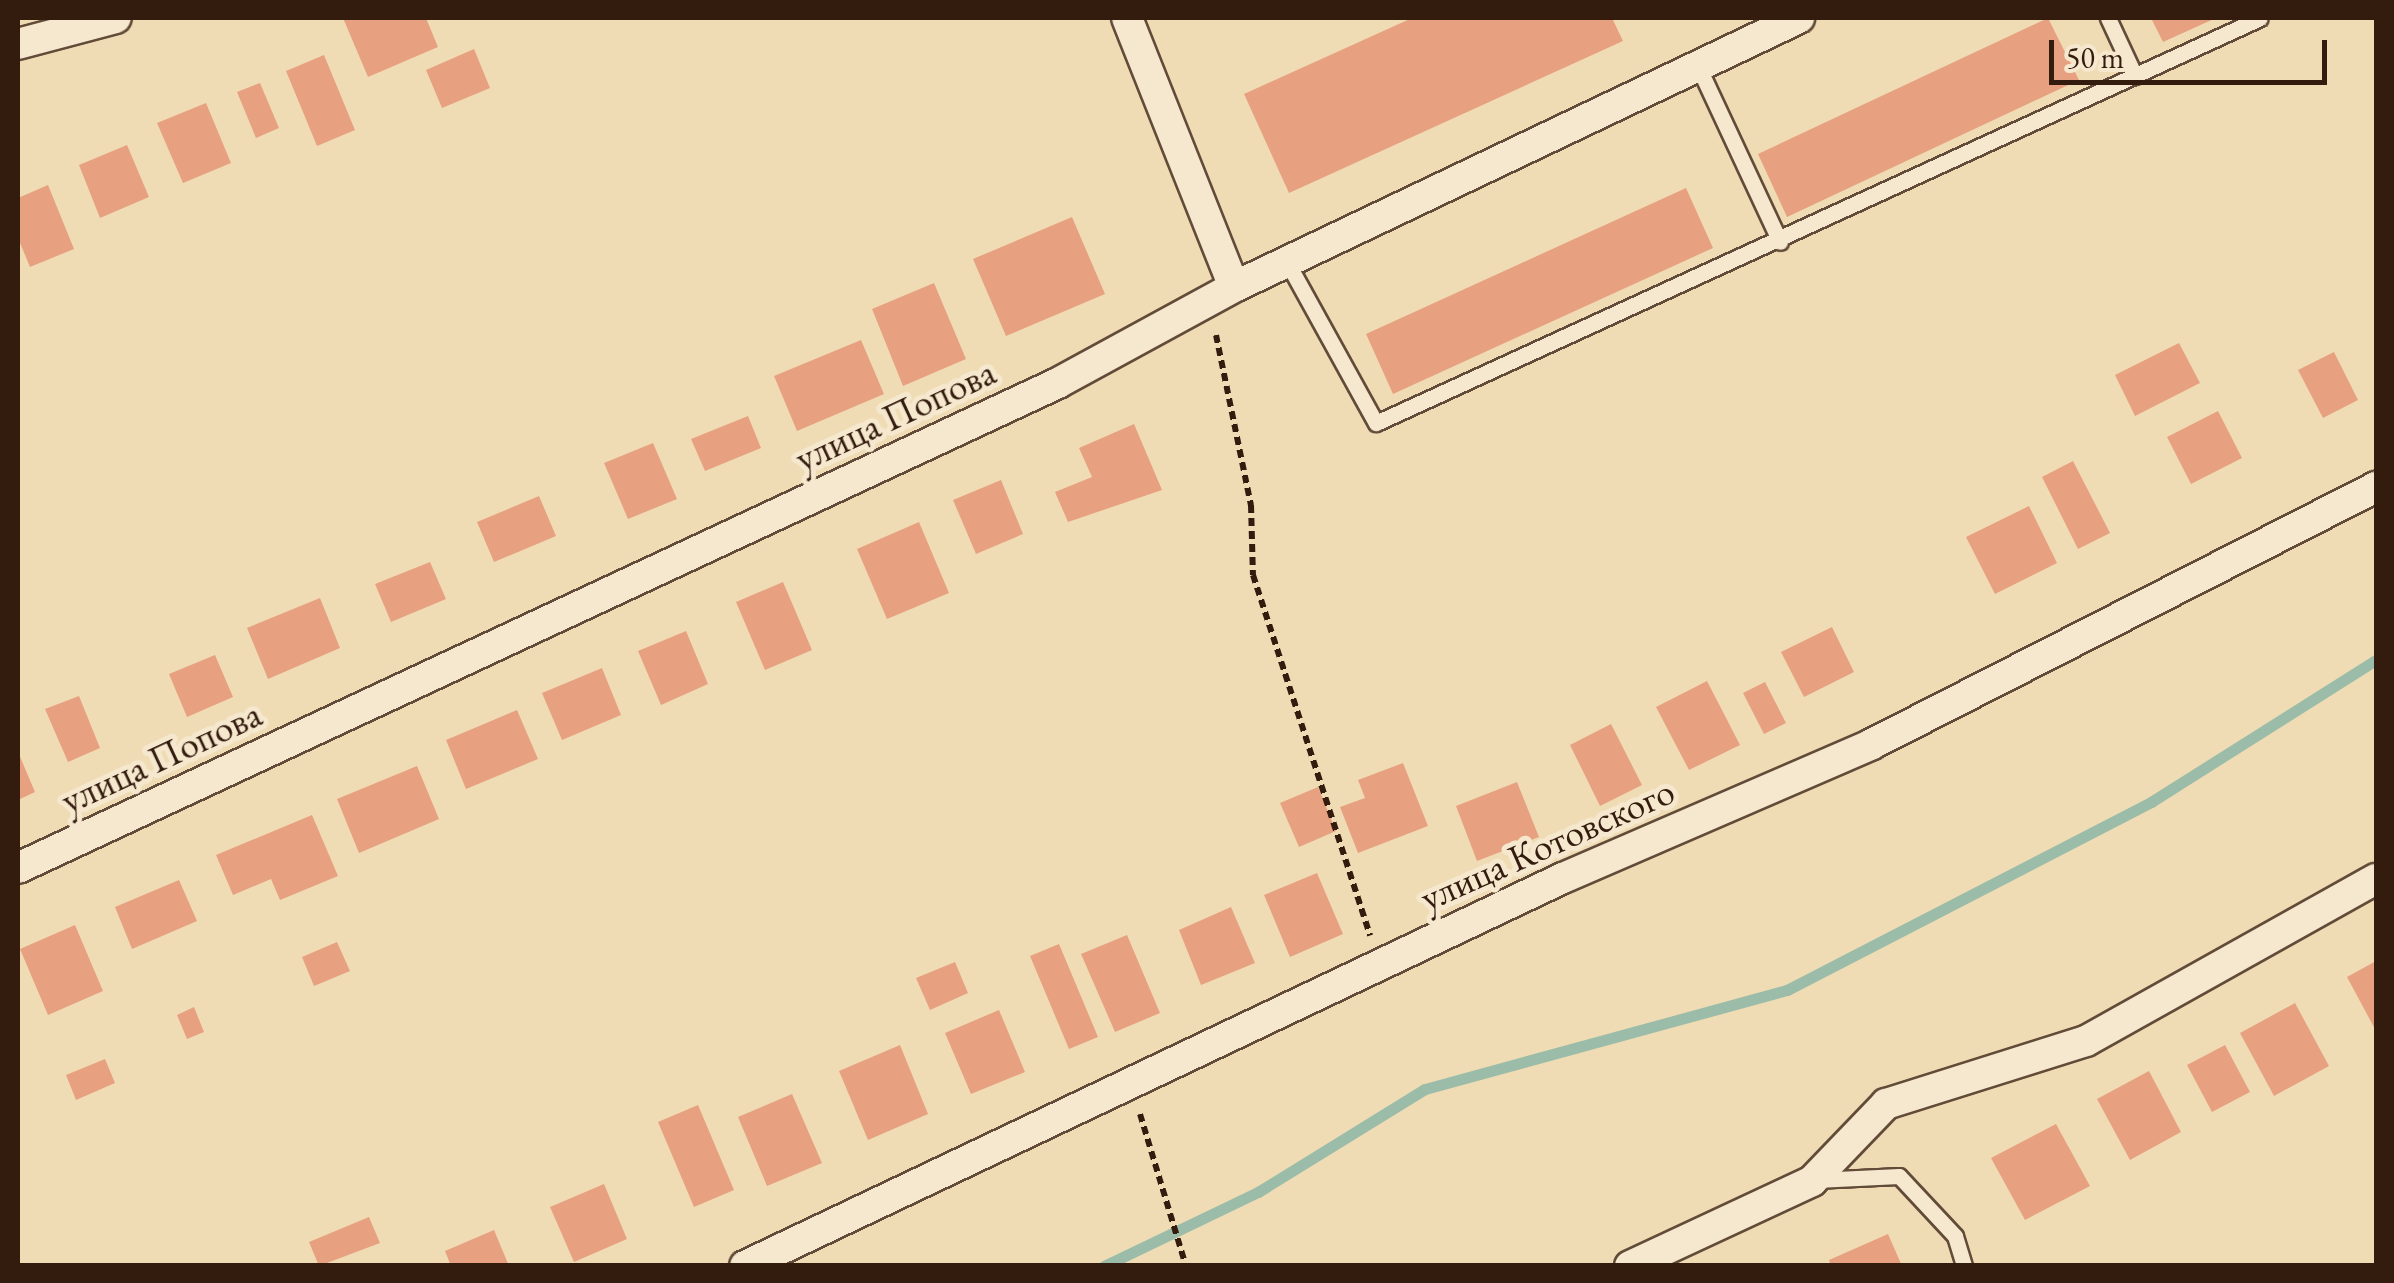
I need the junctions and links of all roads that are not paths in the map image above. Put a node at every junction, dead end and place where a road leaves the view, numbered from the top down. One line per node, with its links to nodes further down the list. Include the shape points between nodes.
1 (116, 18): 6 (street)
2 (1126, 18): 11 (street)
3 (1798, 18): 7 (street, улица Попова)
4 (2108, 18): 8 (lane)
5 (2260, 18): 8 (lane)
6 (18, 44)
7 (1698, 66): 9 (lane); 10 (street, улица Попова)
8 (2134, 76): 9 (lane)
9 (1780, 242): 10 (lane, via 1376,423)
10 (1287, 262): 11 (street, улица Попова)
11 (1222, 294): 13 (street, улица Попова, via 1058,384)
12 (2376, 487): 16 (street, улица Котовского, via 1872,744 1380,964)
13 (18, 868)
14 (2376, 879): 15 (street, via 2086,1041 1886,1104)
15 (1812, 1181): 17 (street); 18 (lane, via 1899,1176 1955,1236)
16 (745, 1266)
17 (1630, 1266)
18 (1964, 1266)

